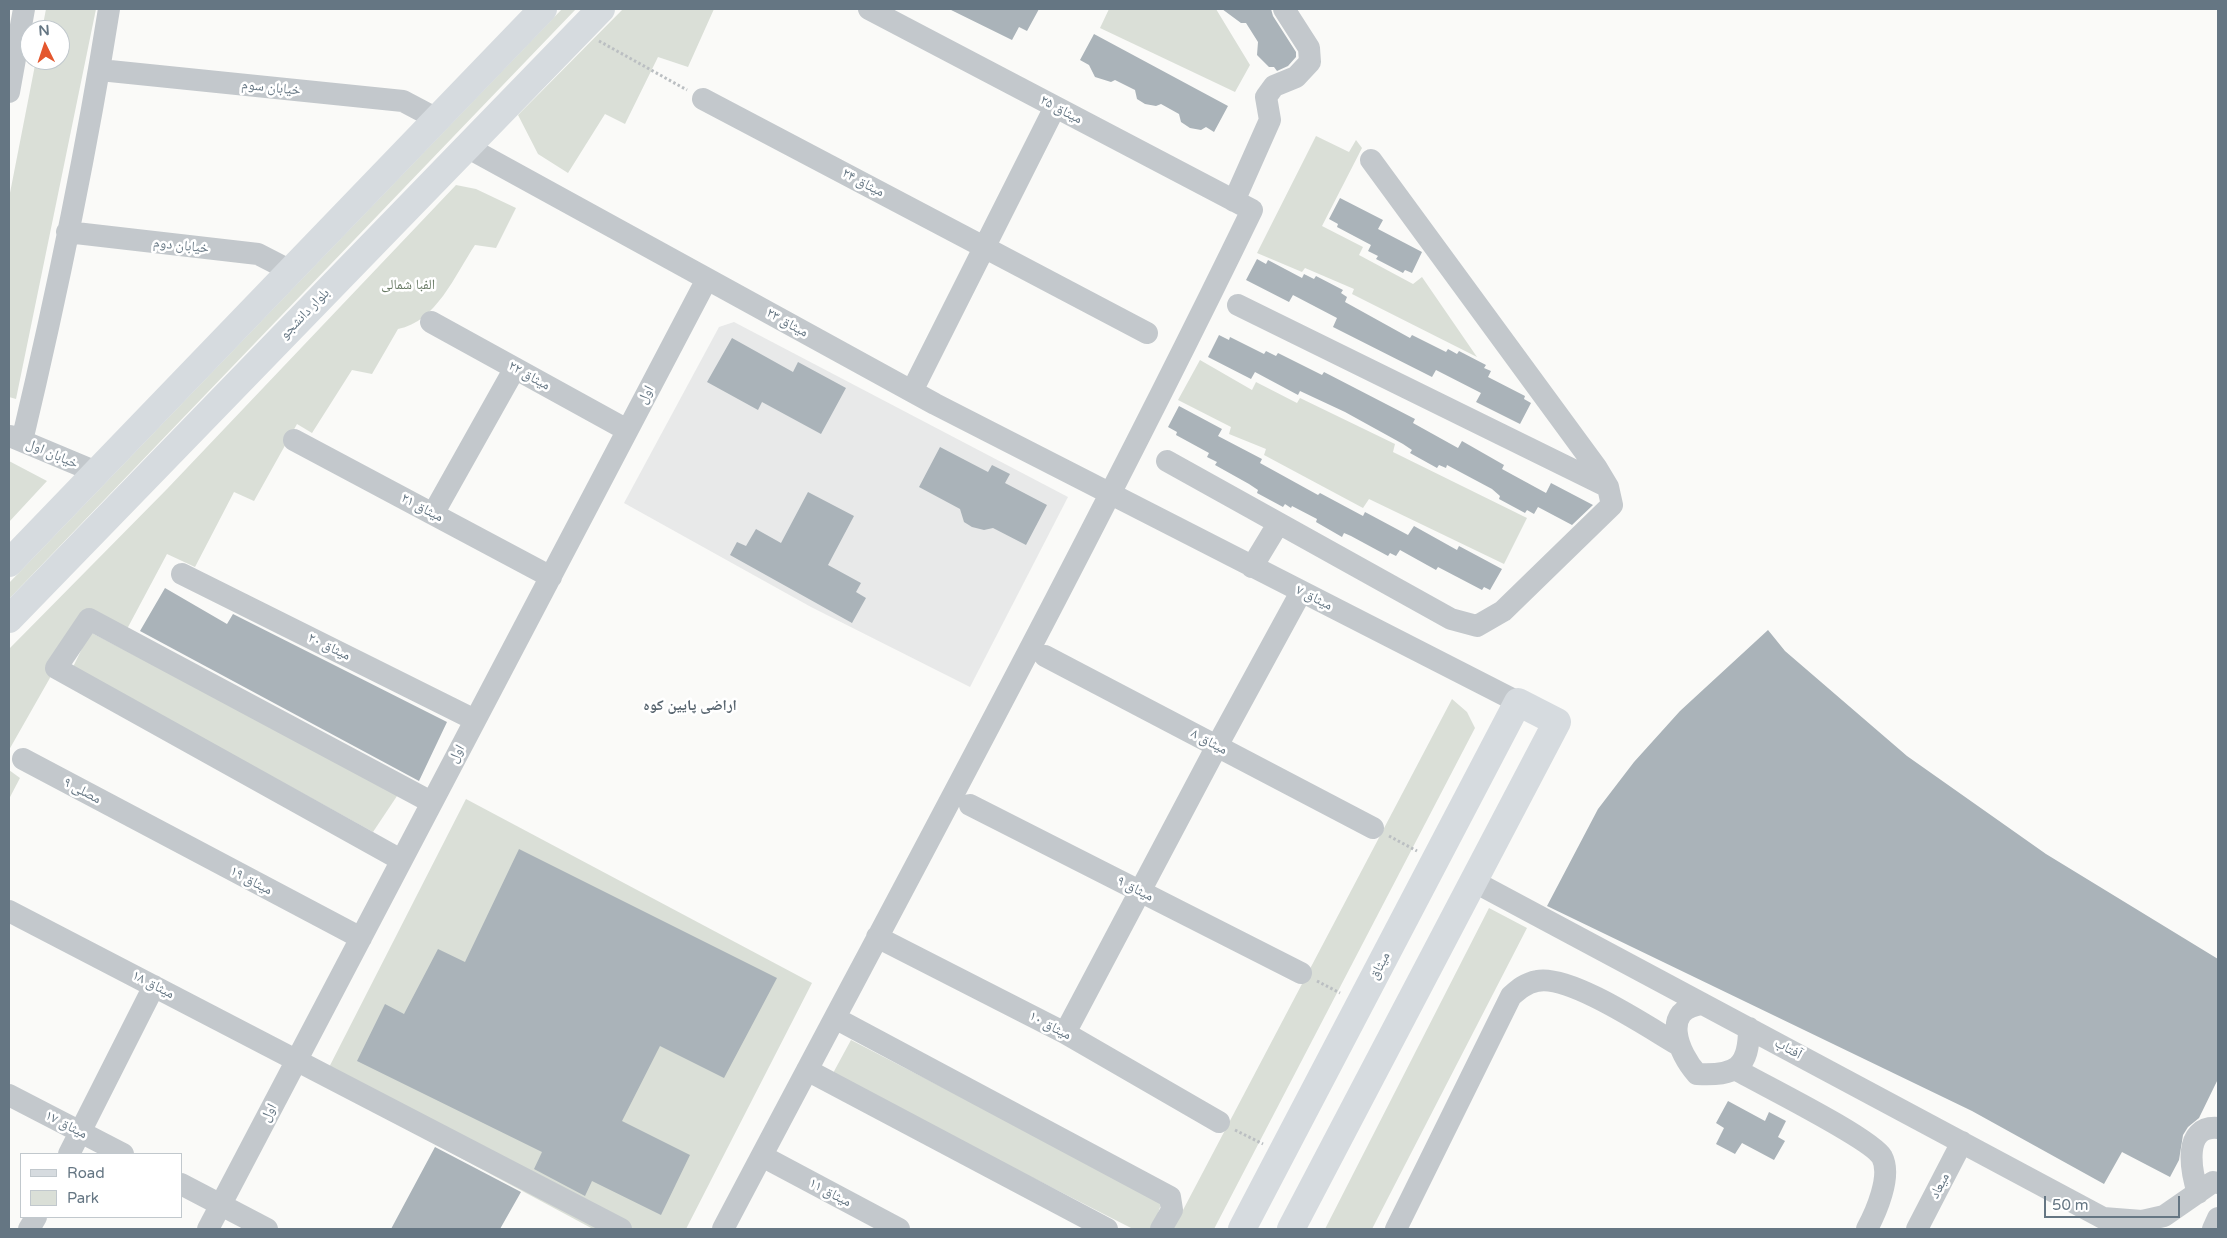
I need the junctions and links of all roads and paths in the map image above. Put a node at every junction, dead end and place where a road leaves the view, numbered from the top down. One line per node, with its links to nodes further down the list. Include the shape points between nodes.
1 (24, 9): 9 (street)
2 (110, 9): 8 (street)
3 (543, 9): 12 (main road)
4 (601, 9): 7 (main road, بلوار دانشجو)
5 (869, 9): 11 (street, میثاق ۲۵)
6 (1284, 9): 15 (street, via 1309,48 1310,62 1296,77 1274,86 1266,97 1270,120)
7 (580, 31): 10 (path); 13 (main road, بلوار دانشجو)
8 (100, 70): 12 (street, خیابان سوم, via 403,101); 16 (street)
9 (9, 92)
10 (703, 99): 17 (street, میثاق ۲۴)
11 (1055, 107): 15 (street, میثاق ۲۵); 17 (street)
12 (437, 119): 18 (main road)
13 (467, 147): 19 (street, میثاق ۲۳); 39 (main road, بلوار دانشجو)
14 (1371, 160): 30 (street)
15 (1243, 206): 31 (street, via 1182,354)
16 (67, 232): 18 (street, خیابان دوم, via 258,254); 26 (street, via 48,329)
17 (984, 248): 22 (street, میثاق ۲۴); 24 (street)
18 (291, 271): 29 (main road)
19 (707, 279): 24 (street, میثاق ۲۳); 25 (street, اول)
20 (1238, 304): 30 (street)
21 (431, 322): 23 (street, میثاق ۲۲)
22 (1147, 334)
23 (515, 368): 25 (street, میثاق ۲۲); 32 (street)
24 (912, 391): 31 (street, میثاق ۲۳)
25 (627, 430): 37 (street, اول)
26 (16, 438): 29 (street, خیابان اول)
27 (294, 440): 32 (street, میثاق ۲۱)
28 (1167, 461): 33 (street)
29 (96, 472): 34 (main road)
30 (1608, 487): 33 (street, via 1612,505 1503,611 1477,626 1451,619)
31 (1110, 494): 35 (street, میثاق ۷); 54 (street)
32 (433, 514): 37 (street, میثاق ۲۱)
33 (1278, 524): 35 (street)
34 (9, 563)
35 (1252, 566): 38 (street, میثاق ۷)
36 (182, 574): 42 (street, میثاق ۲۰)
37 (550, 577): 42 (street, اول)
38 (1302, 592): 41 (street, میثاق ۷); 43 (street)
39 (9, 619)
40 (1045, 656): 43 (street, میثاق ۸)
41 (1518, 702): 50 (main road, میثاق); 51 (main road, via 1557,722)
42 (476, 720): 45 (street, اول)
43 (1217, 746): 48 (street, میثاق ۸); 52 (street)
44 (23, 759): 47 (street, مصلی ۹)
45 (431, 802): 49 (street, اول); 49 (street, via 89,620 56,668)
46 (970, 805): 52 (street, میثاق ۹)
47 (142, 823): 55 (street, میثاق ۱۹)
48 (1373, 828): 50 (path)
49 (401, 860): 55 (street, اول)
50 (1435, 860): 58 (main road, میثاق)
51 (1473, 882): 59 (street, آفتاب); 91 (main road)
52 (1140, 892): 56 (street, میثاق ۹); 62 (street)
53 (9, 911): 57 (street, میثاق ۱۸)
54 (877, 936): 60 (street); 62 (street, میثاق ۱۰)
55 (361, 938): 64 (street, اول)
56 (1301, 973): 58 (path)
57 (154, 986): 64 (street, میثاق ۱۸); 70 (street)
58 (1360, 1003): 74 (main road, میثاق)
59 (1703, 1004): 61 (street, آفتاب); 63 (street, via 1691,1005 1684,1010 1677,1026)
60 (834, 1018): 65 (street); 89 (street, via 1170,1197 1172,1210)
61 (1749, 1028): 66 (street, via 1746,1058); 71 (street, آفتاب)
62 (1065, 1033): 68 (street, میثاق ۱۰)
63 (1677, 1044): 66 (street, via 1697,1074 1716,1075); 92 (street, via 1580,989 1538,980 1520,987 1511,996)
64 (297, 1059): 79 (street, اول); 85 (street, میثاق ۱۸)
65 (807, 1070): 75 (street); 88 (street)
66 (1735, 1070): 93 (street, via 1864,1140 1882,1157 1885,1183)
67 (9, 1095): 70 (street, میثاق ۱۷)
68 (1219, 1122): 74 (path)
69 (2218, 1128): 78 (street, via 2209,1128 2197,1135 2191,1153 2190,1169)
70 (81, 1132): 72 (street); 73 (street, میثاق ۱۷)
71 (1962, 1142): 78 (street, آفتاب, via 2103,1218 2142,1222 2164,1216); 94 (street, میعاد)
72 (70, 1153)
73 (121, 1153)
74 (1281, 1153): 90 (main road, میثاق)
75 (762, 1156): 86 (street); 87 (street, میثاق ۱۱)
76 (2218, 1183): 78 (street, via 2214,1182)
77 (182, 1185): 79 (street)
78 (2198, 1193)
79 (221, 1205): 83 (street, اول); 84 (street)
80 (35, 1218): 82 (street)
81 (2218, 1218): 95 (street)
82 (29, 1229)
83 (208, 1229)
84 (267, 1229)
85 (622, 1229)
86 (723, 1229)
87 (899, 1229)
88 (1107, 1229)
89 (1161, 1229)
90 (1242, 1229)
91 (1291, 1229)
92 (1396, 1229)
93 (1867, 1229)
94 (1917, 1229)
95 (2213, 1229)

